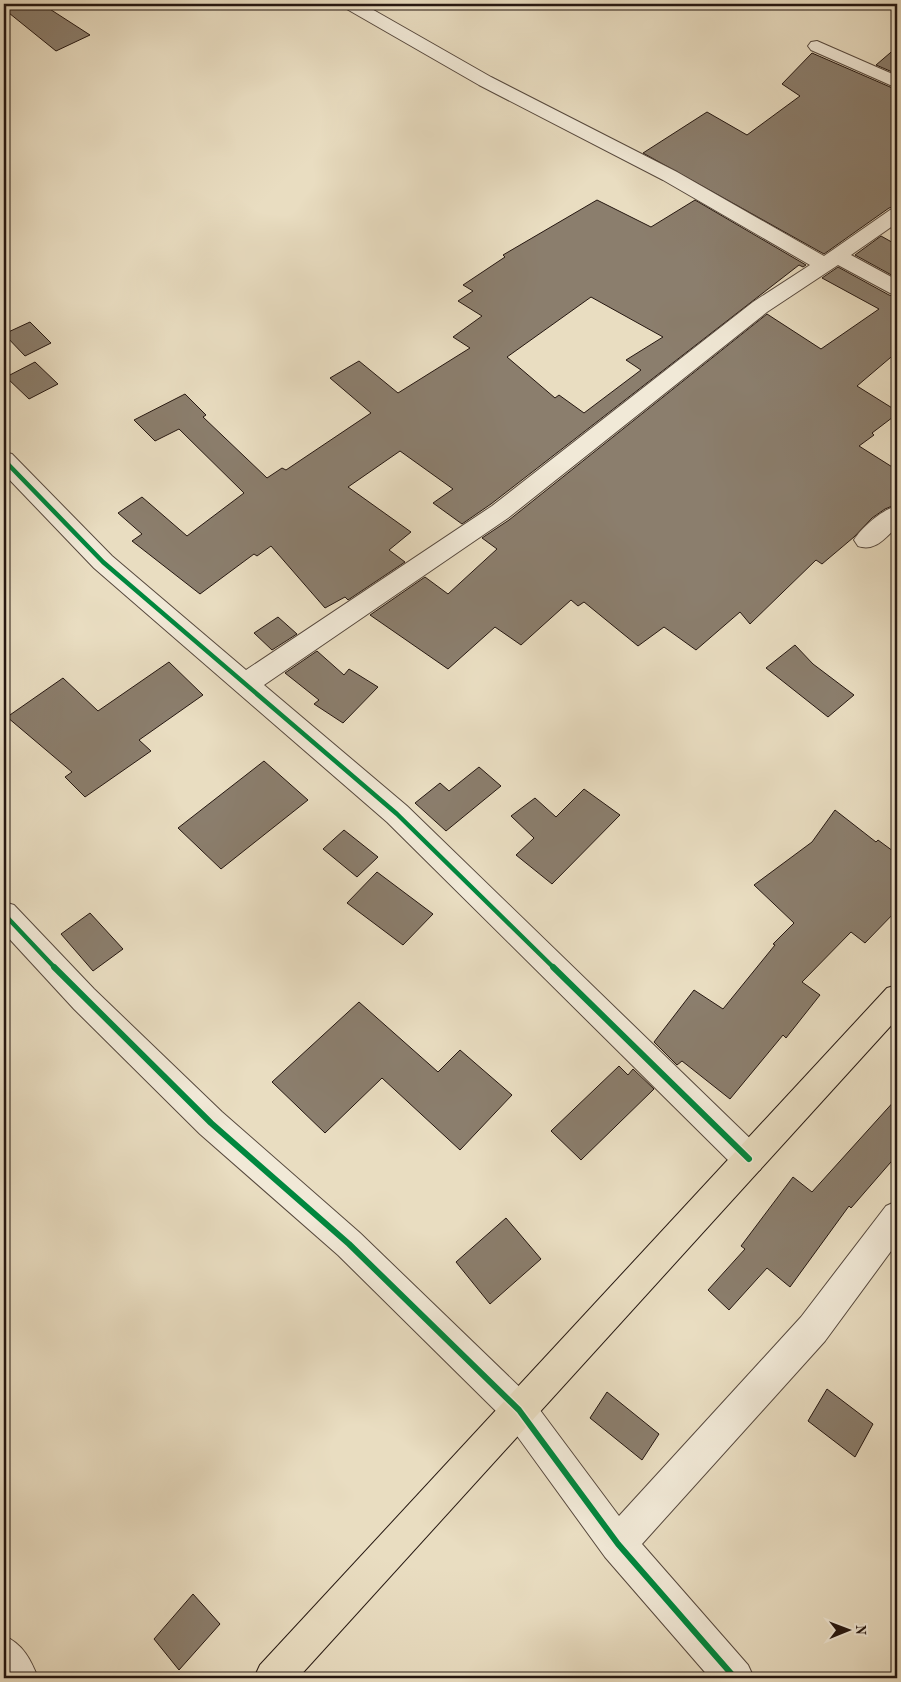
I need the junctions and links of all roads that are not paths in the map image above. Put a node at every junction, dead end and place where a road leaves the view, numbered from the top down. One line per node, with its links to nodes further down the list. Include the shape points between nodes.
1 (352, 4): 5 (street, via 485,81)
2 (817, 46): 3 (street)
3 (897, 84)
4 (897, 214): 5 (street)
5 (831, 261): 6 (street); 10 (street, via 760,307 500,512)
6 (897, 288)
7 (4, 460): 10 (street, via 104,562)
8 (897, 514): 9 (street)
9 (866, 540)
10 (245, 684): 13 (street, via 397,814)
11 (4, 914): 15 (street, via 84,999 212,1123 349,1244)
12 (897, 998): 13 (main road)
13 (749, 1160): 15 (main road)
14 (897, 1218): 16 (street, via 812,1329)
15 (519, 1410): 16 (street); 19 (main road)
16 (618, 1544): 20 (street)
17 (4, 1655): 18 (street)
18 (19, 1678)
19 (273, 1678)
20 (735, 1678)

